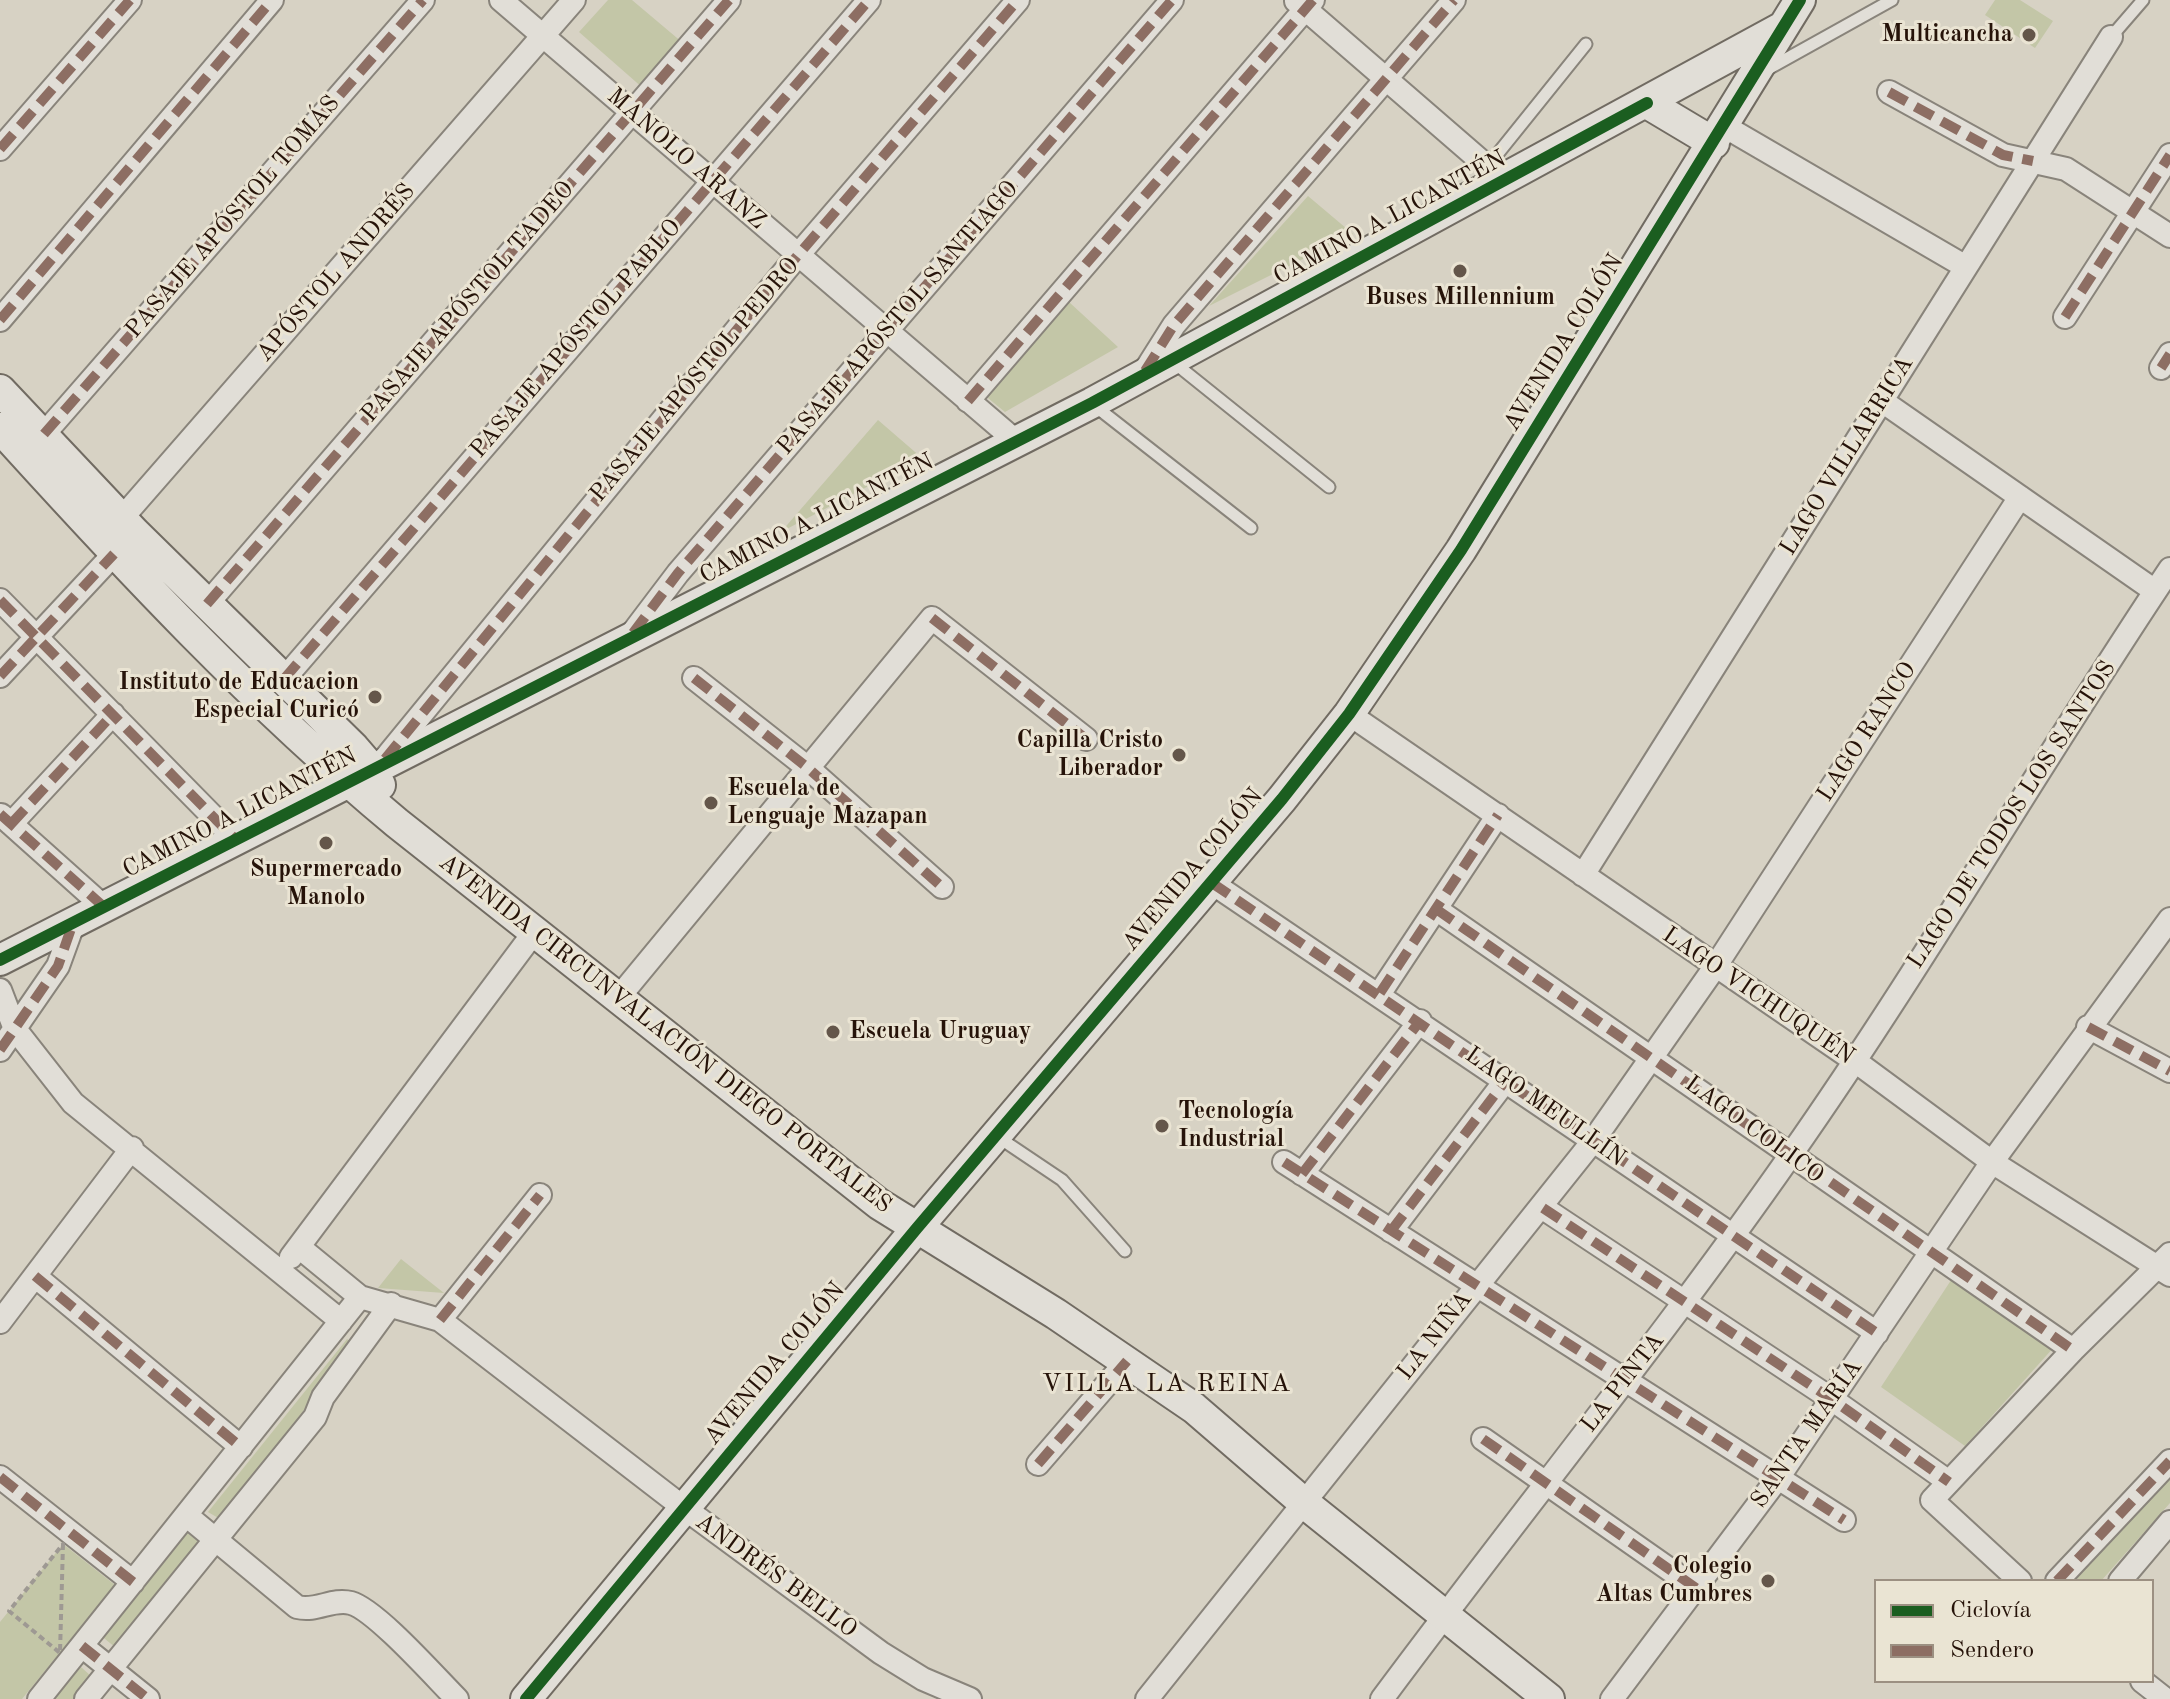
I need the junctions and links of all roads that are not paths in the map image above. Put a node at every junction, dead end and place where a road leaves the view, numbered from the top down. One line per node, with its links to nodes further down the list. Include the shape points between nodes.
1 (130, 0): 25 (street)
2 (272, 0): 35 (street)
3 (423, 0): 44 (street, PASAJE APÓSTOL TOMÁS)
4 (501, 0): 16 (street, MANOLO ARANZ)
5 (574, 0): 16 (street, APÓSTOL ANDRÉS)
6 (729, 0): 23 (street, PASAJE APÓSTOL TADEO)
7 (869, 0): 29 (street, PASAJE APÓSTOL PABLO)
8 (1018, 0): 32 (street, PASAJE APÓSTOL PEDRO)
9 (1172, 0): 36 (street, PASAJE APÓSTOL SANTIAGO)
10 (1454, 0): 20 (street)
11 (1800, 0): 15 (street, AVENIDA COLÓN)
12 (1892, 0): 19 (lane)
13 (2143, 0): 17 (lane)
14 (1305, 3): 20 (street); 40 (street)
15 (1782, 27): 19 (street, AVENIDA COLÓN); 22 (street, CAMINO A LICANTÉN)
16 (543, 36): 23 (street, MANOLO ARANZ); 48 (street, APÓSTOL ANDRÉS)
17 (2111, 37): 27 (street, LAGO VILLARRICA)
18 (1586, 44): 28 (lane)
19 (1753, 77): 24 (street, AVENIDA COLÓN)
20 (1386, 79): 28 (street); 38 (street, via 1174,325)
21 (1889, 92): 27 (street, via 2003,155)
22 (1647, 103): 24 (street); 28 (street, CAMINO A LICANTÉN)
23 (632, 113): 29 (street, MANOLO ARANZ); 54 (street, PASAJE APÓSTOL TADEO)
24 (1719, 135): 33 (street); 61 (street, AVENIDA COLÓN, via 1461,550)
25 (0, 149)
26 (2170, 155): 30 (street)
27 (2033, 161): 30 (street, via 2066,169); 33 (street, LAGO VILLARRICA)
28 (1496, 174): 37 (street, CAMINO A LICANTÉN)
29 (712, 182): 32 (street, MANOLO ARANZ); 59 (street, PASAJE APÓSTOL PABLO)
30 (2134, 213): 31 (street); 34 (street)
31 (2170, 236)
32 (798, 255): 36 (street, MANOLO ARANZ); 64 (street, PASAJE APÓSTOL PEDRO)
33 (1966, 267): 41 (street, LAGO VILLARRICA)
34 (2065, 317)
35 (0, 320)
36 (886, 331): 40 (street, MANOLO ARANZ); 56 (street, PASAJE APÓSTOL SANTIAGO, via 678,573)
37 (1171, 361): 38 (street, CAMINO A LICANTÉN); 46 (lane)
38 (1142, 376): 42 (street, CAMINO A LICANTÉN)
39 (0, 390): 44 (street, AVENIDA CIRCUNVALACIÓN DIEGO PORTALES)
40 (968, 401): 45 (street, MANOLO ARANZ)
41 (1882, 401): 47 (street); 68 (street, LAGO VILLARRICA)
42 (1092, 403): 45 (street, CAMINO A LICANTÉN); 49 (lane)
43 (0, 428): 50 (street, AVENIDA CIRCUNVALACIÓN DIEGO PORTALES)
44 (44, 434): 48 (street, AVENIDA CIRCUNVALACIÓN DIEGO PORTALES)
45 (1017, 442): 56 (street, CAMINO A LICANTÉN)
46 (1329, 487)
47 (2020, 497): 52 (street); 77 (street, LAGO RANCO)
48 (122, 518): 50 (street, APÓSTOL ANDRÉS); 54 (street, AVENIDA CIRCUNVALACIÓN DIEGO PORTALES)
49 (1251, 528)
50 (114, 554): 55 (street); 64 (street, AVENIDA CIRCUNVALACIÓN DIEGO PORTALES)
51 (2170, 569): 52 (street, LAGO DE TODOS LOS SANTOS)
52 (2155, 591): 86 (street, LAGO DE TODOS LOS SANTOS)
53 (0, 600): 55 (street)
54 (207, 604): 59 (street, AVENIDA CIRCUNVALACIÓN DIEGO PORTALES)
55 (37, 638): 57 (street); 60 (street)
56 (629, 639): 64 (street, CAMINO A LICANTÉN)
57 (0, 676)
58 (694, 678): 63 (street)
59 (284, 679): 64 (street, AVENIDA CIRCUNVALACIÓN DIEGO PORTALES)
60 (113, 714): 66 (street); 67 (street)
61 (1349, 714): 65 (street, LAGO VICHUQUÉN); 69 (street, AVENIDA COLÓN)
62 (1086, 739): 63 (street, via 932,618)
63 (808, 768): 70 (street); 80 (street)
64 (367, 773): 67 (street, CAMINO A LICANTÉN); 75 (street, AVENIDA CIRCUNVALACIÓN DIEGO PORTALES, via 397,823)
65 (1498, 815): 68 (street, LAGO VICHUQUÉN); 72 (street)
66 (6, 819): 71 (street)
67 (236, 840): 71 (street, CAMINO A LICANTÉN)
68 (1583, 875): 77 (street, LAGO VICHUQUÉN)
69 (1212, 883): 79 (street, LAGO MEULLÍN); 89 (street, AVENIDA COLÓN)
70 (942, 887)
71 (104, 907): 74 (street, CAMINO A LICANTÉN)
72 (1436, 909): 79 (street); 85 (street, LAGO COLICO)
73 (2170, 919): 82 (street, SANTA MARÍA)
74 (74, 922): 76 (street, CAMINO A LICANTÉN); 83 (street, via 58,966)
75 (535, 931): 80 (street, AVENIDA CIRCUNVALACIÓN DIEGO PORTALES); 99 (street)
76 (0, 960)
77 (1715, 967): 85 (street, LA NIÑA); 86 (street, LAGO VICHUQUÉN)
78 (0, 990): 83 (street)
79 (1380, 993): 81 (street, LAGO MEULLÍN)
80 (619, 997): 96 (street, AVENIDA CIRCUNVALACIÓN DIEGO PORTALES, via 879,1204)
81 (1420, 1021): 88 (street, LAGO MEULLÍN); 97 (street, via 1293,1168)
82 (2088, 1027): 87 (street); 93 (street, SANTA MARÍA)
83 (15, 1029): 84 (street); 91 (street, via 73,1103)
84 (0, 1050)
85 (1651, 1057): 90 (street, LA NIÑA); 92 (street, LAGO COLICO)
86 (1855, 1061): 92 (street, LA PINTA); 93 (street, LAGO VICHUQUÉN)
87 (2170, 1071)
88 (1506, 1080): 90 (street, LAGO MEULLÍN); 97 (street)
89 (996, 1136): 96 (street, AVENIDA COLÓN); 100 (lane, via 1062,1180)
90 (1593, 1141): 95 (street, LA NIÑA); 98 (street, LAGO MEULLÍN)
91 (132, 1148): 103 (street); 104 (street)
92 (1790, 1157): 98 (street, LA PINTA); 101 (street, LAGO COLICO)
93 (1992, 1162): 101 (street, SANTA MARÍA); 102 (street, LAGO VICHUQUÉN)
94 (540, 1195): 109 (street)
95 (1543, 1208): 105 (street, LA NIÑA); 108 (street)
96 (917, 1228): 114 (street, AVENIDA CIRCUNVALACIÓN DIEGO PORTALES); 126 (street, AVENIDA COLÓN)
97 (1391, 1231): 105 (street)
98 (1732, 1236): 108 (street, LA PINTA); 112 (street, LAGO MEULLÍN)
99 (299, 1247): 103 (street); 106 (street, ANDRÉS BELLO)
100 (1125, 1251)
101 (1931, 1255): 112 (street, SANTA MARÍA); 113 (street, LAGO COLICO)
102 (2166, 1265): 113 (street)
103 (281, 1272): 110 (street)
104 (35, 1276): 111 (street); 118 (street)
105 (1475, 1284): 115 (street); 125 (street, LA NIÑA)
106 (360, 1297): 107 (street, ANDRÉS BELLO); 110 (street)
107 (391, 1304): 109 (street, ANDRÉS BELLO); 130 (street, via 323,1397 315,1417)
108 (1684, 1304): 115 (street, LA PINTA); 116 (street)
109 (440, 1320): 126 (street, ANDRÉS BELLO)
110 (341, 1321): 118 (street)
111 (0, 1322)
112 (1877, 1333): 116 (street, SANTA MARÍA)
113 (2073, 1350): 123 (street)
114 (1127, 1361): 120 (street); 125 (street, AVENIDA CIRCUNVALACIÓN DIEGO PORTALES, via 1194,1408)
115 (1624, 1382): 122 (street); 124 (street, LA PINTA)
116 (1833, 1400): 122 (street, SANTA MARÍA); 123 (street)
117 (1483, 1439): 124 (street)
118 (241, 1447): 127 (street)
119 (2170, 1461): 132 (street)
120 (1038, 1464)
121 (0, 1477): 134 (street)
122 (1778, 1478): 128 (street); 135 (street, SANTA MARÍA)
123 (1949, 1482): 131 (street, via 1932,1500)
124 (1545, 1483): 135 (street); 136 (street, LA PINTA)
125 (1303, 1502): 136 (street, AVENIDA CIRCUNVALACIÓN DIEGO PORTALES); 146 (street, LA NIÑA)
126 (684, 1508): 144 (street, AVENIDA COLÓN); 145 (street, ANDRÉS BELLO, via 881,1653)
127 (186, 1515): 130 (street); 134 (street)
128 (1844, 1520)
129 (2170, 1522): 133 (street)
130 (217, 1541): 138 (street); 143 (street, via 297,1607 313,1609 341,1601 365,1610)
131 (2018, 1579)
132 (2059, 1579)
133 (2122, 1579)
134 (133, 1582): 137 (street)
135 (1696, 1588): 149 (street, SANTA MARÍA)
136 (1443, 1616): 147 (street, LA PINTA); 148 (street, AVENIDA CIRCUNVALACIÓN DIEGO PORTALES)
137 (82, 1646): 138 (street); 140 (street)
138 (110, 1669): 141 (street); 142 (street)
139 (2145, 1683): 150 (street)
140 (39, 1699)
141 (86, 1699)
142 (148, 1699)
143 (457, 1699)
144 (526, 1699)
145 (970, 1699)
146 (1147, 1699)
147 (1382, 1699)
148 (1549, 1699)
149 (1612, 1699)
150 (2165, 1699)

